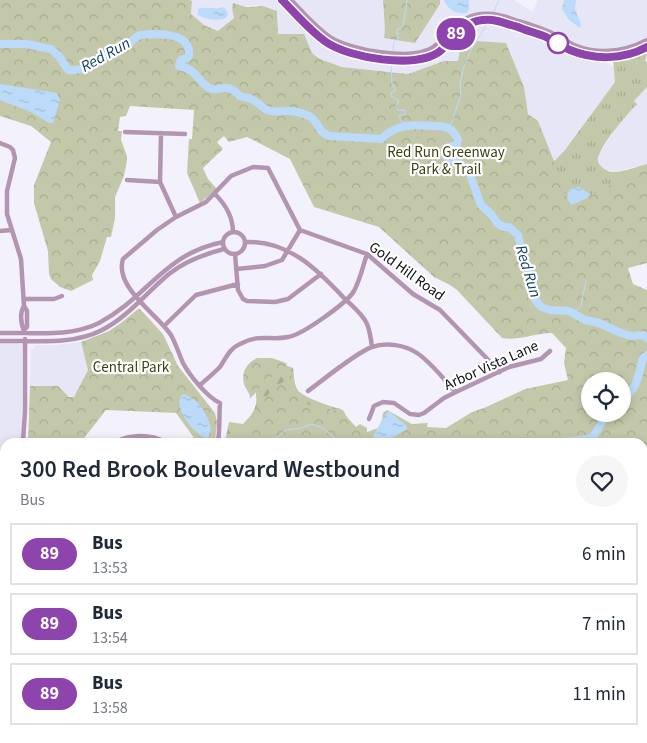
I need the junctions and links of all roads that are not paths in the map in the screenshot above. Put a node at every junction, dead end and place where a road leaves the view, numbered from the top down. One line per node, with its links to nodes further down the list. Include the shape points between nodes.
1 (282, 0): 4 (street, via 331,45 354,54 404,61 434,54 460,30 477,22 493,20 593,56 622,56)
2 (291, 0): 3 (street, via 334,40 356,48 383,52 416,54 431,48 466,19 494,14 594,50 621,50)
3 (647, 40)
4 (647, 47)
5 (125, 132): 6 (street)
6 (161, 133): 7 (street); 10 (street)
7 (185, 134)
8 (0, 143): 13 (street, via 10,147 15,158 7,204)
9 (127, 180): 10 (street)
10 (160, 182): 12 (street)
11 (215, 194): 12 (street, via 198,208); 14 (street, via 239,172 268,168); 16 (street, via 232,218)
12 (176, 218): 27 (street, via 142,241 123,259 123,276)
13 (11, 230): 15 (street); 28 (street, via 21,258)
14 (300, 230): 20 (street); 22 (street, Gold Hill Road)
15 (0, 231)
16 (234, 232): 17 (street); 18 (street, via 242,236)
17 (223, 242): 19 (street); 27 (street, via 188,253)
18 (244, 242): 20 (street, via 267,243); 21 (street, via 242,250)
19 (224, 249): 21 (street); 30 (street, via 179,267)
20 (288, 250): 23 (street, via 278,262); 24 (street)
21 (235, 254): 23 (street)
22 (367, 254): 29 (street, via 353,292); 38 (street, Gold Hill Road, via 412,294 440,310)
23 (237, 269): 25 (street)
24 (321, 274): 25 (street, via 282,301 247,301 240,295); 29 (street)
25 (238, 284): 31 (street, via 196,294)
26 (62, 296): 28 (street)
27 (135, 296): 30 (street); 32 (street, via 118,311 89,327 60,333)
28 (24, 299): 32 (street, via 21,311)
29 (345, 300): 36 (street, via 367,323); 39 (street, via 297,335 256,337 237,345)
30 (140, 301): 31 (street); 34 (street, via 111,325 91,334 71,339)
31 (164, 326): 39 (street, via 186,368)
32 (24, 331): 33 (street); 34 (street)
33 (0, 333)
34 (25, 340): 35 (street); 43 (street)
35 (0, 341)
36 (372, 347): 40 (street); 41 (street, via 400,346 417,353)
37 (550, 351): 38 (street, Arbor Vista Lane, via 541,359)
38 (500, 372): 41 (street, Arbor Vista Lane)
39 (200, 385): 46 (street, via 220,403)
40 (308, 391)
41 (456, 392): 42 (street, Arbor Vista Lane, via 424,414 410,414 394,403 383,402 374,406)
42 (369, 418)
43 (24, 438)
44 (126, 438): 45 (street)
45 (155, 438)
46 (219, 438)

